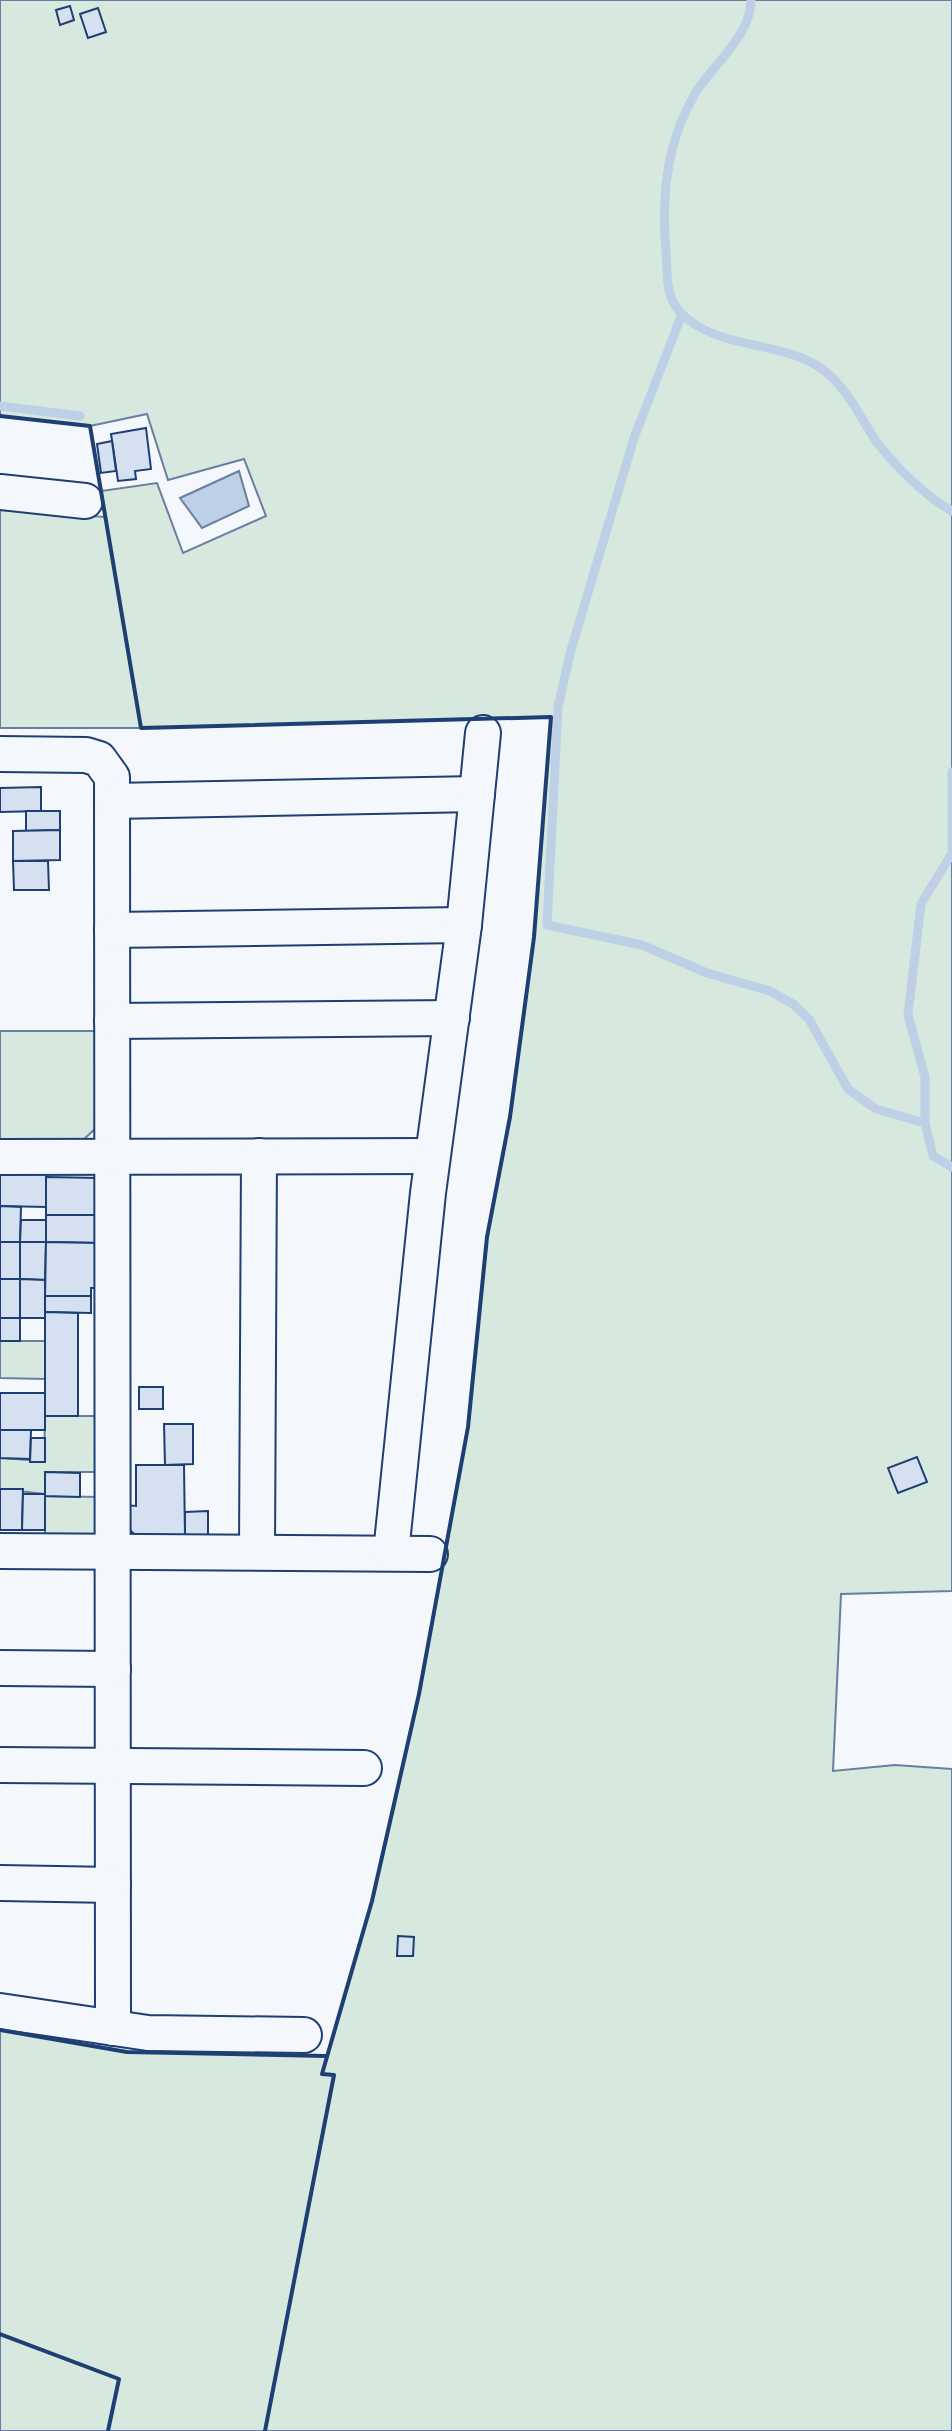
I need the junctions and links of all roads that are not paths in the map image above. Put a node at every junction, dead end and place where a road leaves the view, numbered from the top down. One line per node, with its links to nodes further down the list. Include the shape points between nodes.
1 (0, 492): 2 (street)
2 (85, 501)
3 (483, 733): 5 (street)
4 (0, 754): 6 (street, via 99,759 112,777)
5 (477, 794): 6 (street); 7 (street)
6 (112, 801): 8 (street)
7 (464, 925): 8 (street); 9 (street)
8 (112, 930): 10 (street)
9 (452, 1018): 10 (street); 13 (street)
10 (112, 1021): 11 (street)
11 (112, 1156): 12 (street); 14 (street); 16 (street)
12 (259, 1156): 13 (street); 17 (street)
13 (432, 1156): 18 (street)
14 (0, 1157)
15 (0, 1551): 16 (street)
16 (113, 1551): 17 (street); 21 (street)
17 (257, 1552): 18 (street)
18 (391, 1553): 19 (street)
19 (430, 1554)
20 (0, 1668): 21 (street)
21 (113, 1669): 23 (street)
22 (0, 1765): 23 (street)
23 (113, 1766): 24 (street); 26 (street)
24 (364, 1768)
25 (0, 1883): 26 (street)
26 (113, 1885): 28 (street)
27 (0, 2011): 28 (street)
28 (113, 2028): 29 (street)
29 (304, 2035)

